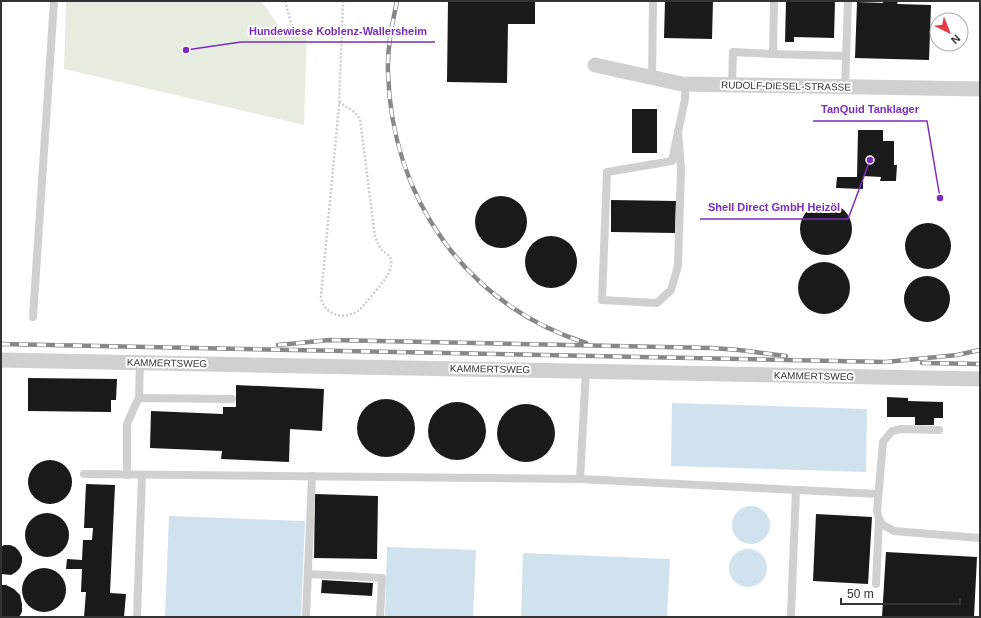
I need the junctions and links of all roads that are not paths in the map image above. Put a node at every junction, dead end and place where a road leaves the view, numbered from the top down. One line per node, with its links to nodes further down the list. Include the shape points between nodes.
1 (54, 1): 14 (lane)
2 (653, 1): 8 (lane)
3 (774, 1): 5 (lane)
4 (848, 1): 6 (lane)
5 (773, 54): 6 (lane); 10 (lane, via 733,52)
6 (846, 56): 11 (lane)
7 (595, 65): 8 (street, RUDOLF-DIESEL-STRASSE)
8 (652, 77): 9 (street, RUDOLF-DIESEL-STRASSE)
9 (686, 84): 10 (street, RUDOLF-DIESEL-STRASSE); 13 (lane)
10 (732, 84): 11 (street, RUDOLF-DIESEL-STRASSE)
11 (845, 87): 12 (street, RUDOLF-DIESEL-STRASSE)
12 (980, 89)
13 (678, 131): 13 (lane, via 672,161 606,172 602,300 657,303 671,290 678,266 681,169)
14 (33, 317)
15 (140, 362): 16 (street, KAMMERTSWEG); 17 (street, KAMMERTSWEG); 19 (lane)
16 (2, 363)
17 (586, 371): 18 (street, KAMMERTSWEG); 26 (lane)
18 (980, 379)
19 (139, 398): 20 (lane); 23 (lane, via 127,424)
20 (232, 399)
21 (939, 430): 28 (lane, via 892,431 883,442)
22 (84, 474): 23 (lane)
23 (127, 475): 24 (lane)
24 (142, 475): 25 (lane); 34 (lane)
25 (312, 476): 26 (lane); 31 (lane)
26 (580, 479): 27 (lane)
27 (796, 490): 28 (lane); 33 (lane)
28 (878, 494): 29 (lane)
29 (879, 519): 30 (lane, via 883,525 894,531); 32 (lane)
30 (980, 538)
31 (308, 574): 35 (lane); 36 (lane, via 382,578)
32 (876, 584)
33 (791, 615)
34 (137, 617)
35 (306, 617)
36 (380, 617)

